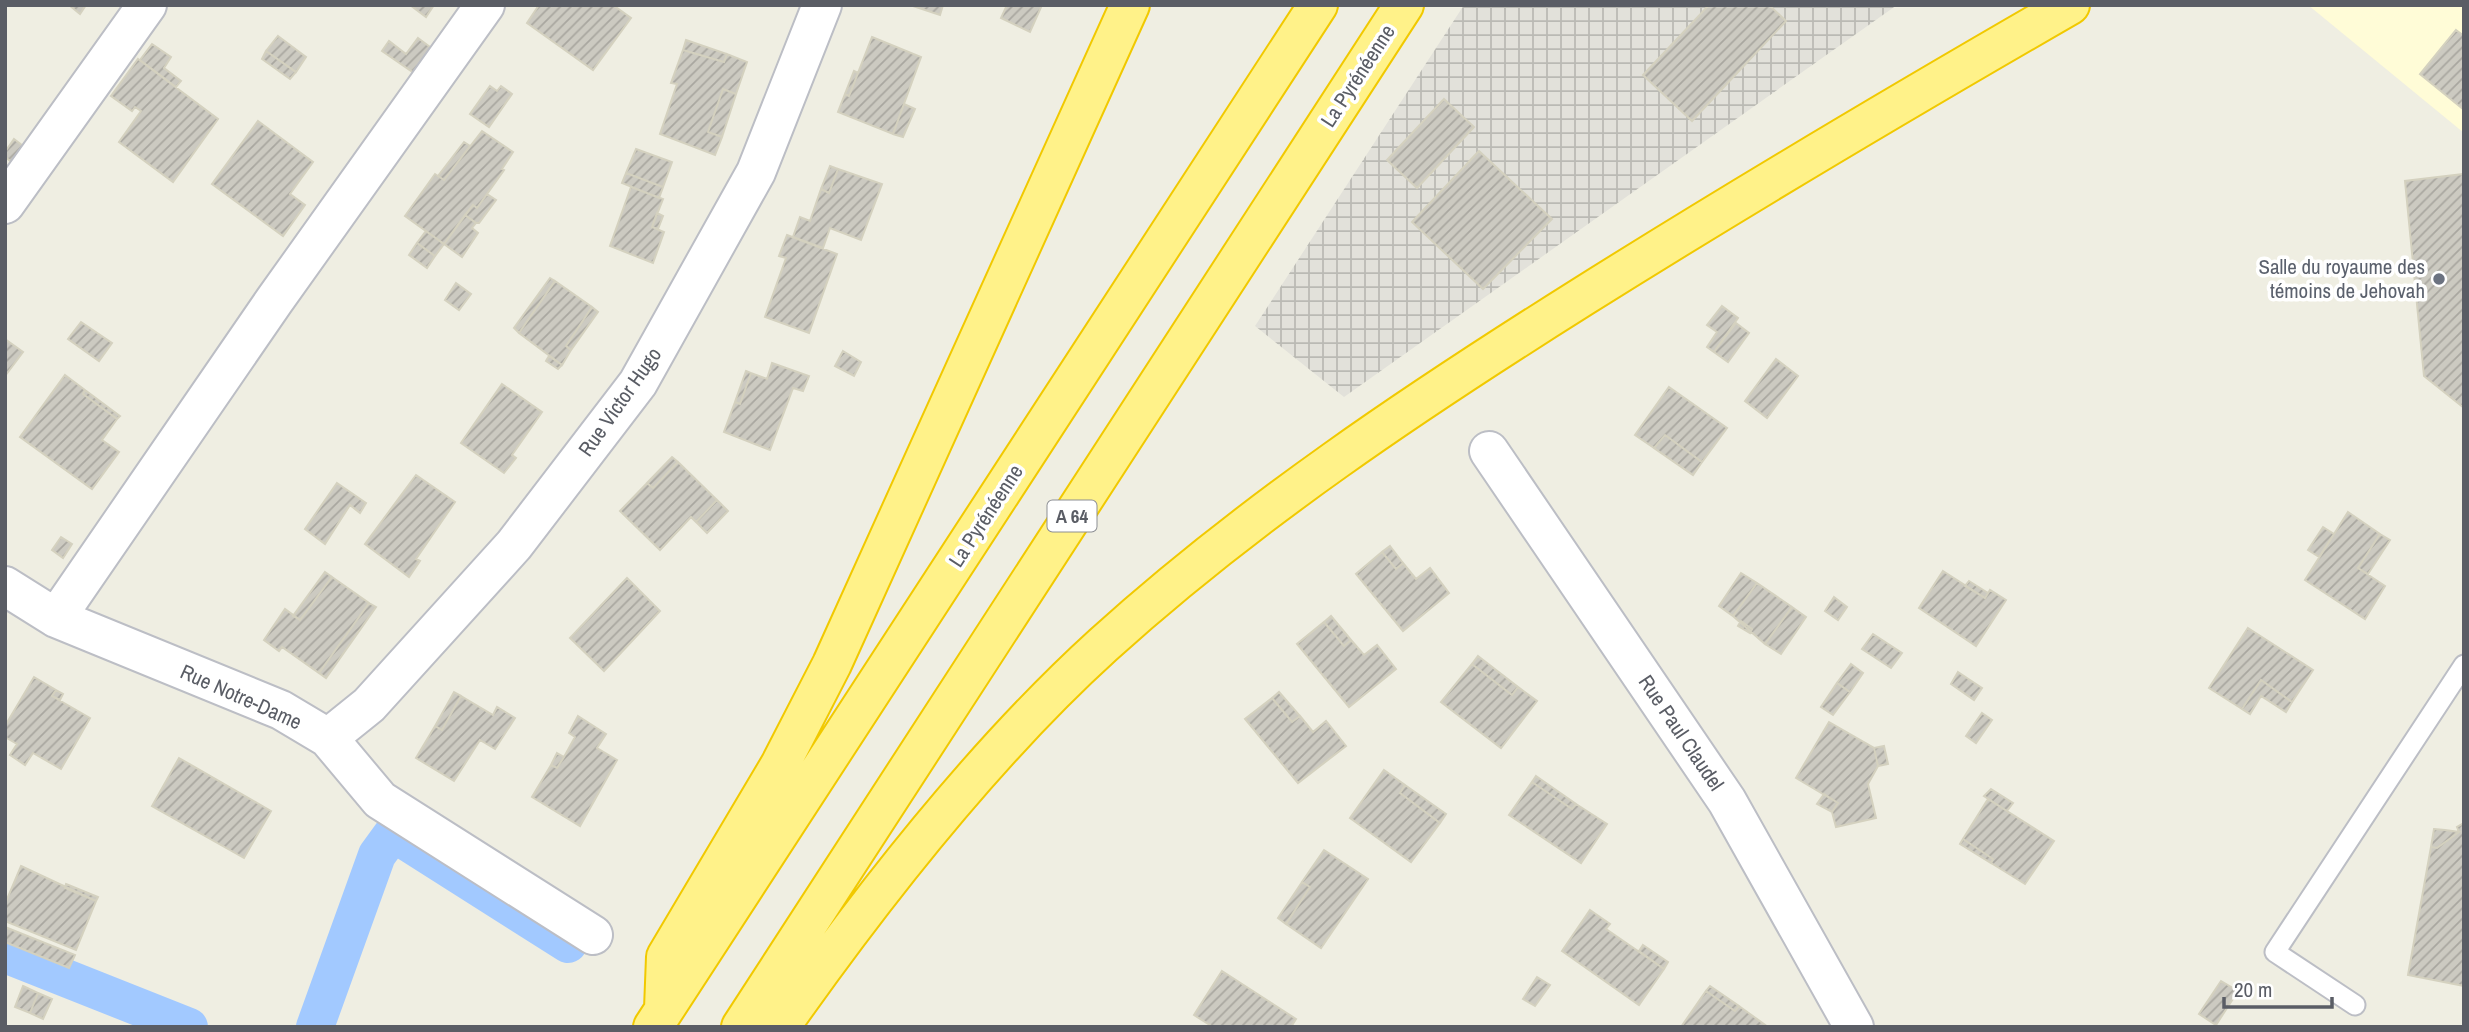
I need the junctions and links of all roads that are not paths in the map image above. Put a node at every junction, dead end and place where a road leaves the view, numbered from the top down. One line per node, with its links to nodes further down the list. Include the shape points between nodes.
1 (147, 5): 8 (street)
2 (485, 5): 11 (street)
3 (822, 5): 13 (street, Rue Victor Hugo, via 756,172 638,383 514,545 369,705)
4 (1130, 5): 16 (highway, via 832,664 773,777 666,957)
5 (1318, 5): 16 (highway, La Pyrénéenne)
6 (1404, 5): 17 (highway, La Pyrénéenne / A 64)
7 (2070, 5): 18 (highway, via 1709,218 1452,379 1227,541 1102,647 1008,742 919,844)
8 (5, 204)
9 (1489, 451): 19 (street, Rue Paul Claudel, via 1727,801)
10 (5, 586): 11 (street, Rue Notre-Dame)
11 (56, 618): 13 (street, Rue Notre-Dame, via 281,710)
12 (2464, 666): 15 (lane, via 2275,952)
13 (328, 738): 14 (street, Rue Notre-Dame, via 380,800)
14 (593, 935)
15 (2355, 1005)
16 (658, 1019)
17 (740, 1027)
18 (780, 1027)
19 (1854, 1027)

